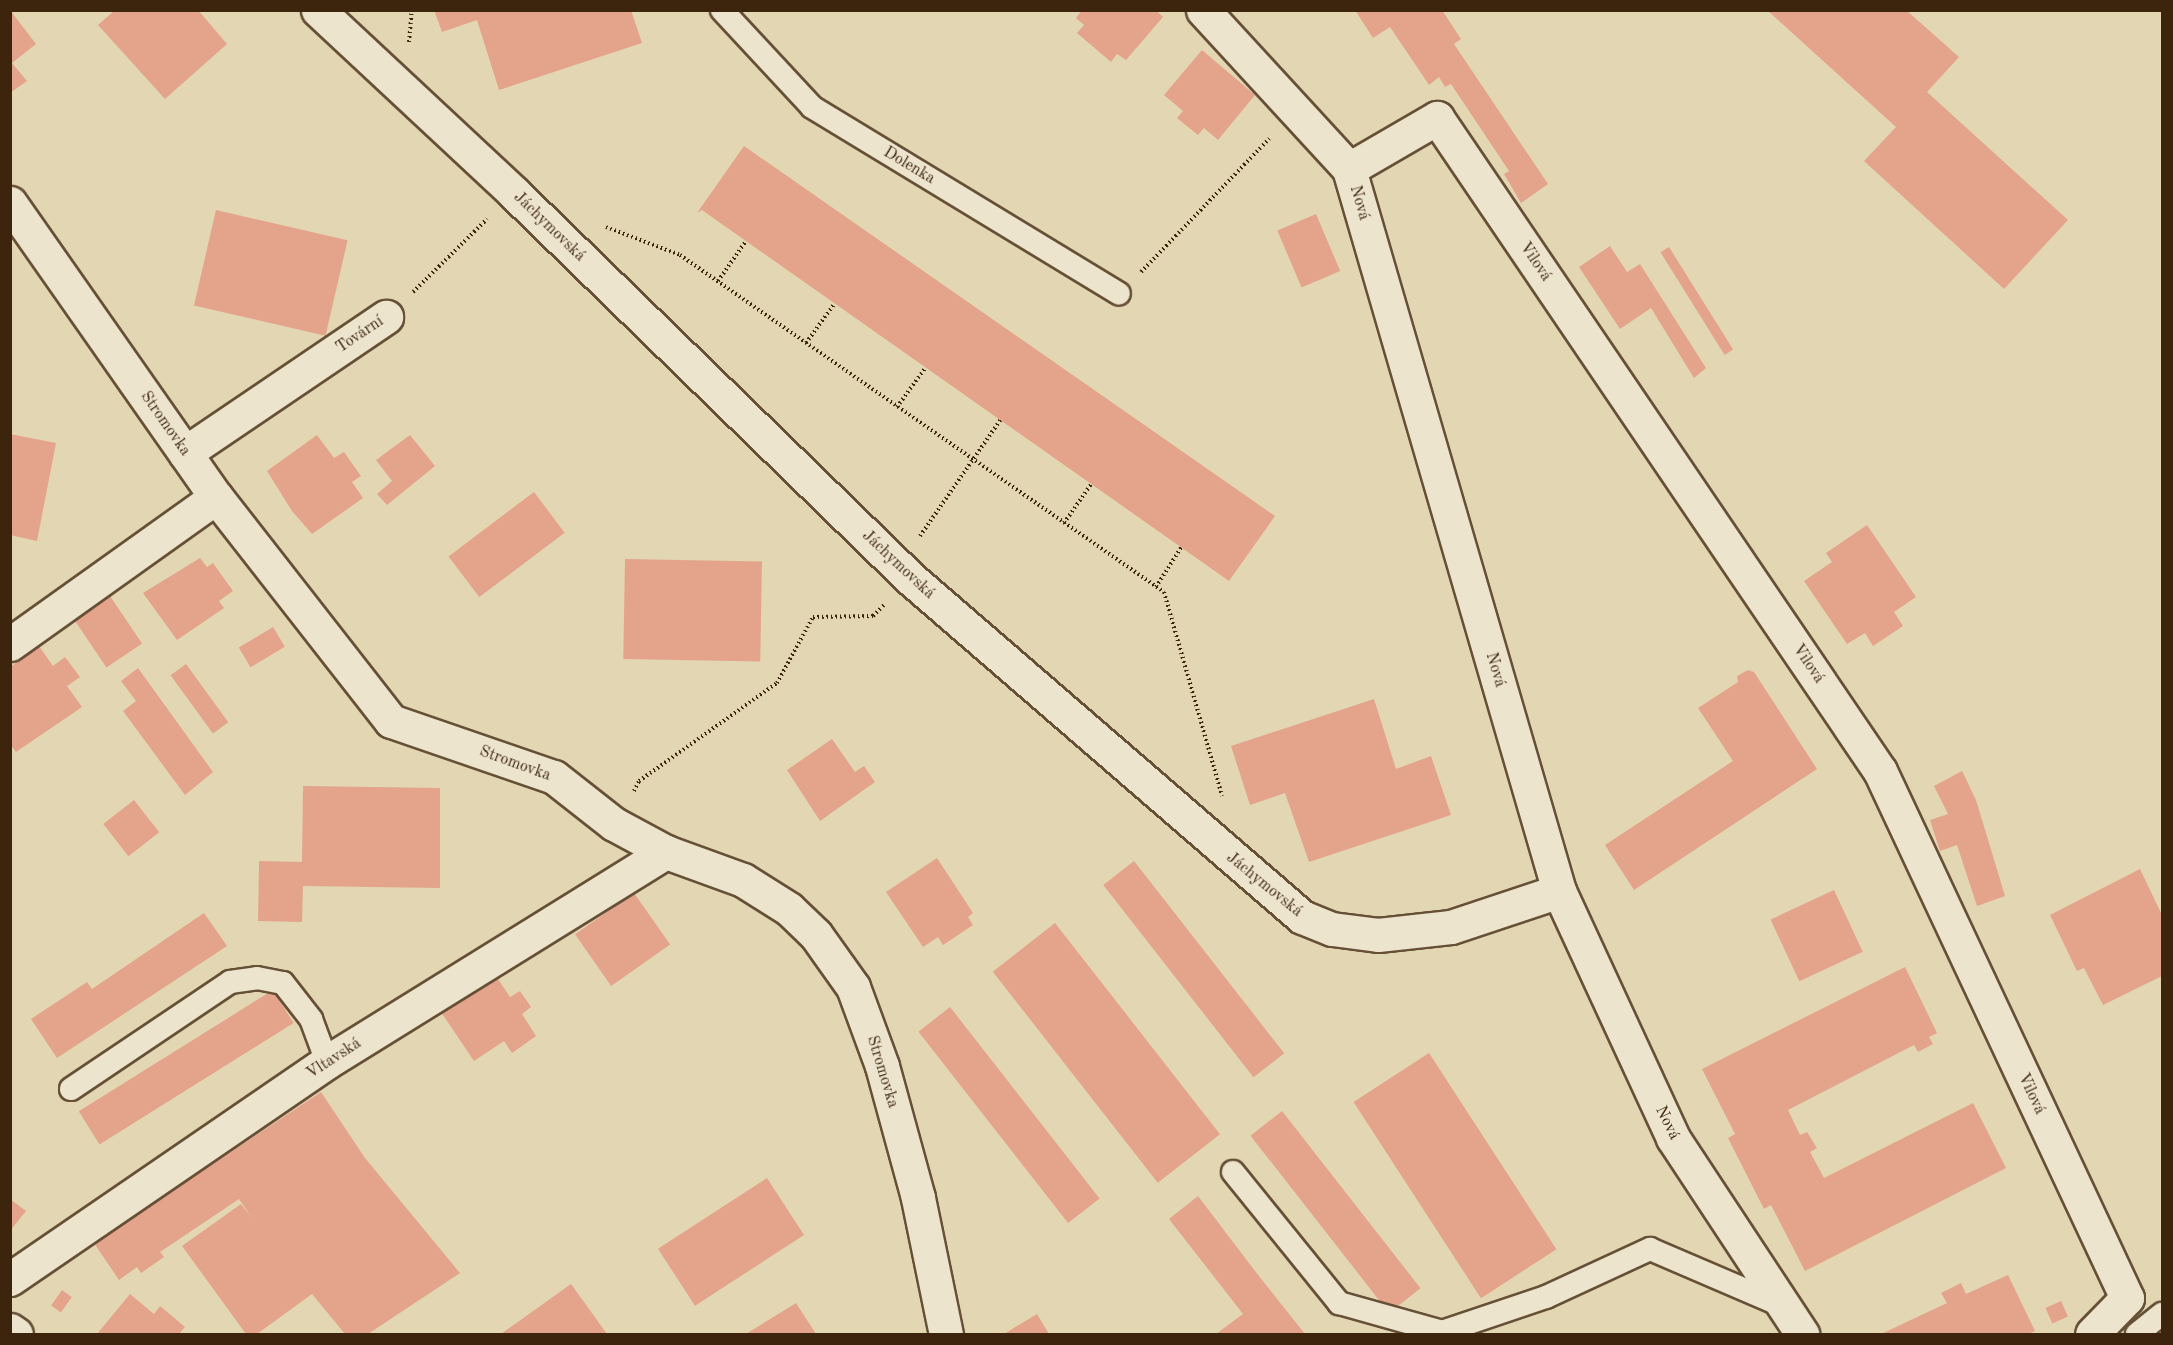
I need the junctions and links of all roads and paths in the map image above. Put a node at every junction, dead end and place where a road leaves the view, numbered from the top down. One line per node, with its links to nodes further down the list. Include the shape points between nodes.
1 (318, 10): 6 (street, Jáchymovská)
2 (722, 10): 11 (lane, Dolenka, via 812,107)
3 (1203, 10): 4 (street, Nová)
4 (1296, 110): 5 (street, Nová); 11 (path)
5 (1349, 169): 31 (street, Nová); 42 (street, Vilová, via 1437,118 1880,771 2127,1298)
6 (514, 193): 13 (path, Tovární); 24 (street, Jáchymovská)
7 (10, 203): 18 (street, Stromovka)
8 (602, 226): 10 (path, via 680,255)
9 (746, 241): 10 (path)
10 (718, 281): 14 (path)
11 (1119, 294)
12 (835, 303): 14 (path)
13 (386, 317): 18 (street, Tovární)
14 (806, 343): 16 (path)
15 (926, 367): 16 (path)
16 (897, 407): 19 (path)
17 (1001, 420): 19 (path)
18 (185, 453): 21 (street, Stromovka)
19 (974, 460): 22 (path); 24 (path)
20 (1092, 483): 22 (path)
21 (216, 497): 27 (street); 30 (street, Stromovka, via 391,721 554,777 614,824)
22 (1064, 523): 25 (path)
23 (1182, 546): 25 (path)
24 (899, 567): 31 (street, Jáchymovská, via 1234,862 1302,917 1332,928 1378,935 1451,927)
25 (1156, 587): 29 (path, via 1164,592)
26 (873, 616): 28 (path, via 813,617 777,683)
27 (10, 644)
28 (639, 781)
29 (1224, 803)
30 (666, 852): 32 (street, Vltavská); 40 (street, Stromovka, via 743,880 789,909 816,935 853,987 882,1066 918,1198)
31 (1559, 891): 36 (street, Nová, via 1673,1138)
32 (327, 1062): 33 (lane, via 310,1019 283,983 257,978 230,982); 35 (street, Vltavská)
33 (71, 1089)
34 (1233, 1172): 36 (lane, via 1339,1303 1442,1332 1546,1297 1650,1249)
35 (10, 1279)
36 (1784, 1306): 41 (street, Nová)
37 (2163, 1314): 43 (lane)
38 (10, 1330): 39 (street)
39 (16, 1335)
40 (946, 1335)
41 (1802, 1335)
42 (2092, 1335)
43 (2137, 1335)

